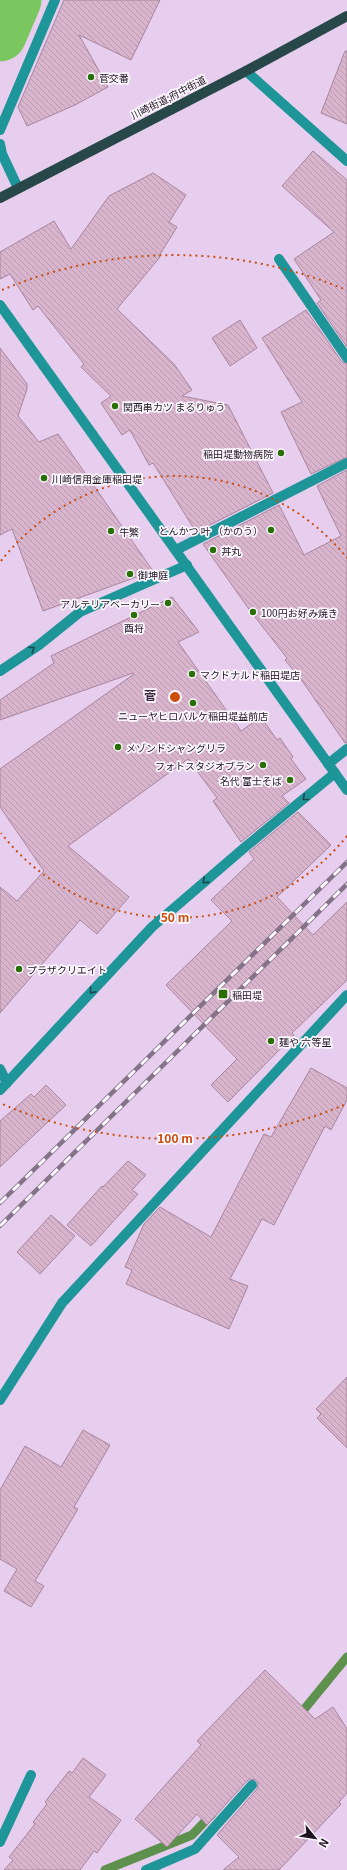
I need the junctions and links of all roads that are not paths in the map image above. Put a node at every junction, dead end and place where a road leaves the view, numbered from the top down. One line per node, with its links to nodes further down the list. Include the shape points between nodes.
1 (55, 0): 4 (street)
2 (347, 16): 3 (main road, 川崎街道;府中街道)
3 (246, 71): 6 (street); 7 (main road, 川崎街道;府中街道)
4 (0, 130)
5 (0, 144): 7 (street)
6 (347, 161)
7 (18, 188): 8 (main road, 川崎街道;府中街道)
8 (0, 198)
9 (279, 259): 11 (street)
10 (0, 305): 13 (street)
11 (347, 358)
12 (347, 463): 13 (street)
13 (176, 550): 14 (street)
14 (187, 566): 15 (street, one-way to 14, via 39,645 80,612); 17 (street)
15 (0, 671)
16 (347, 749): 17 (street)
17 (328, 764): 18 (street)
18 (335, 773): 19 (street); 22 (street, one-way to 22, via 152,927)
19 (347, 790)
20 (347, 994): 23 (street, via 62,1303)
21 (0, 1069): 22 (street)
22 (4, 1087)
23 (0, 1400)
24 (31, 1775): 26 (street)
25 (252, 1785): 27 (street, via 195,1849)
26 (0, 1842)
27 (146, 1870)

